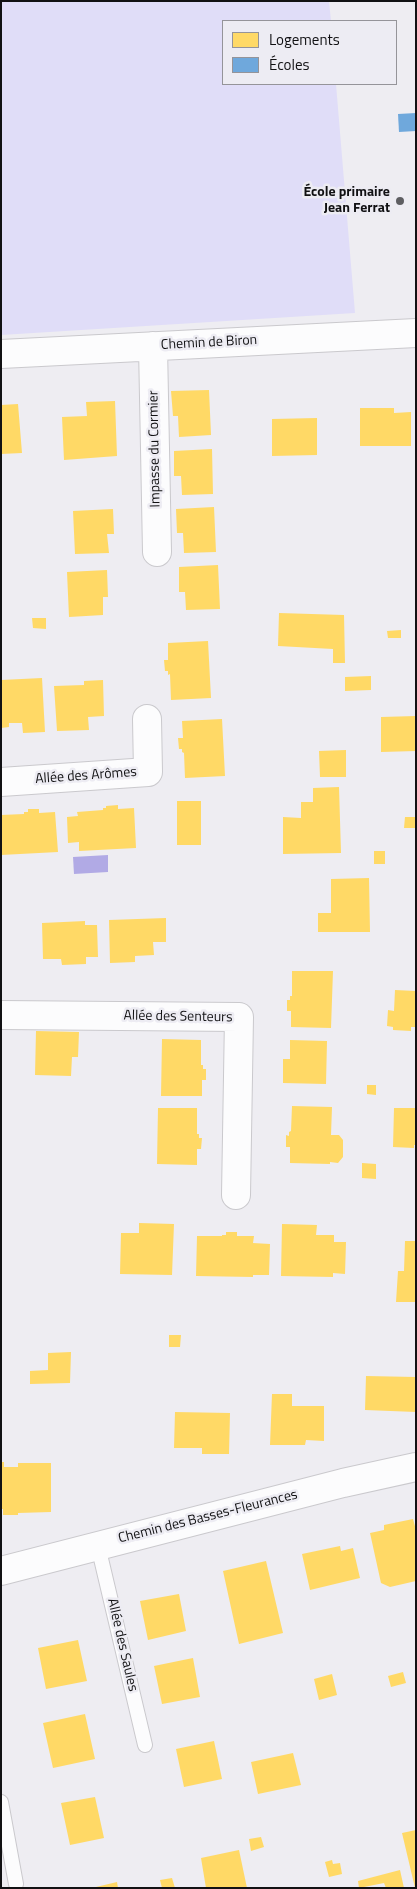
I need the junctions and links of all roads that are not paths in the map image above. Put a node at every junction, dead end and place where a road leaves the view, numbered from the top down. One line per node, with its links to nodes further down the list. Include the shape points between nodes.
1 (416, 333): 2 (street, Chemin de Biron)
2 (153, 346): 3 (street, Chemin de Biron); 4 (street, Impasse du Cormier)
3 (1, 354)
4 (158, 552)
5 (147, 719): 6 (street, Allée des Arômes, via 148,772)
6 (1, 782)
7 (1, 1015): 8 (street, Allée des Senteurs, via 239,1017)
8 (236, 1195)
9 (416, 1467): 10 (street, Chemin des Basses-Fleurances)
10 (98, 1546): 11 (street, Chemin des Basses-Fleurances); 12 (lane, Allée des Saules)
11 (1, 1570)
12 (145, 1745)
13 (1, 1802): 14 (lane)
14 (16, 1884)

